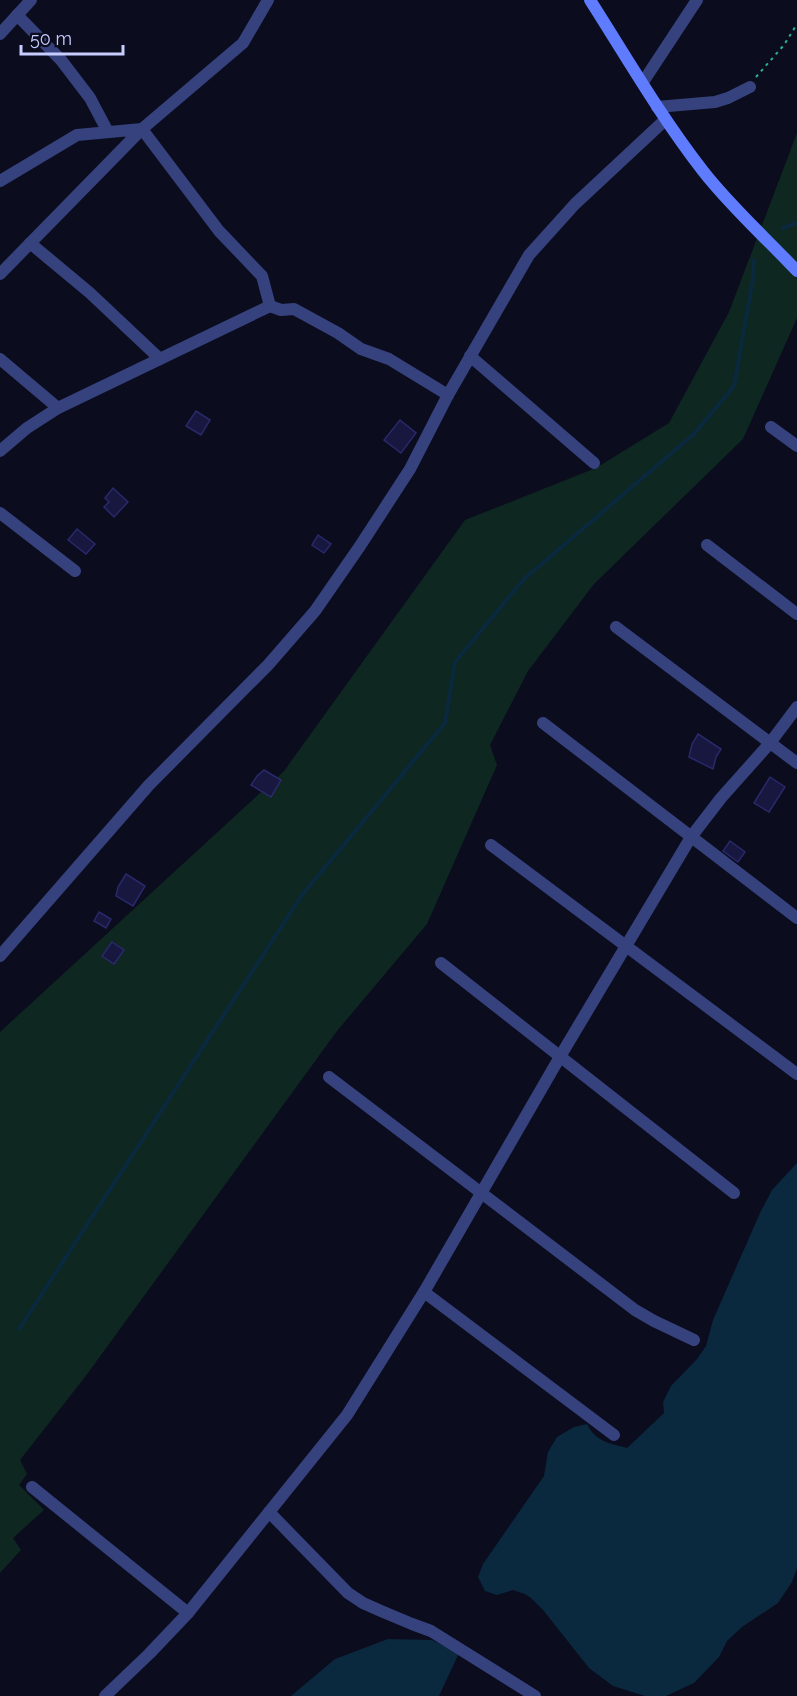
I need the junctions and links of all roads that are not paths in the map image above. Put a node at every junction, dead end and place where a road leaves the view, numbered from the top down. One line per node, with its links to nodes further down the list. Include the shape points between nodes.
1 (31, 0): 5 (street)
2 (268, 0): 11 (street, via 243,43)
3 (590, 0): 7 (street)
4 (696, 0): 7 (street)
5 (17, 15): 6 (street); 12 (street, via 62,60 90,98)
6 (0, 34)
7 (643, 82): 9 (street)
8 (750, 87): 9 (street, via 715,102)
9 (657, 107): 10 (street)
10 (665, 120): 15 (street, via 728,200); 18 (street, via 537,245)
11 (142, 129): 12 (street); 14 (street); 17 (street, via 219,231 262,276)
12 (108, 132): 13 (street, via 76,135)
13 (0, 181)
14 (30, 243): 16 (street); 20 (street)
15 (797, 271)
16 (0, 274)
17 (270, 306): 20 (street); 21 (street, via 294,309)
18 (470, 356): 21 (street); 26 (street)
19 (0, 359): 22 (street)
20 (160, 359): 22 (street)
21 (448, 395): 40 (street, via 410,469 315,611 268,665 149,785)
22 (58, 408): 25 (street)
23 (771, 427): 24 (street)
24 (797, 446)
25 (0, 451)
26 (594, 463)
27 (0, 513): 29 (street)
28 (706, 545): 30 (street)
29 (75, 571)
30 (797, 614)
31 (616, 627): 34 (street)
32 (797, 707): 34 (street)
33 (543, 723): 36 (street)
34 (770, 742): 35 (street); 36 (street)
35 (797, 763)
36 (691, 837): 38 (street); 39 (street)
37 (491, 845): 39 (street)
38 (797, 918)
39 (627, 947): 42 (street); 43 (street)
40 (0, 956)
41 (441, 963): 42 (street)
42 (561, 1055): 45 (street); 46 (street)
43 (797, 1074)
44 (328, 1077): 46 (street)
45 (734, 1193)
46 (480, 1194): 47 (street); 48 (street, via 635,1310)
47 (424, 1292): 49 (street); 51 (street, via 347,1415)
48 (694, 1340)
49 (614, 1435)
50 (32, 1487): 52 (street)
51 (269, 1512): 52 (street); 54 (street, via 348,1593 431,1631)
52 (188, 1612): 53 (street)
53 (105, 1696)
54 (535, 1696)

